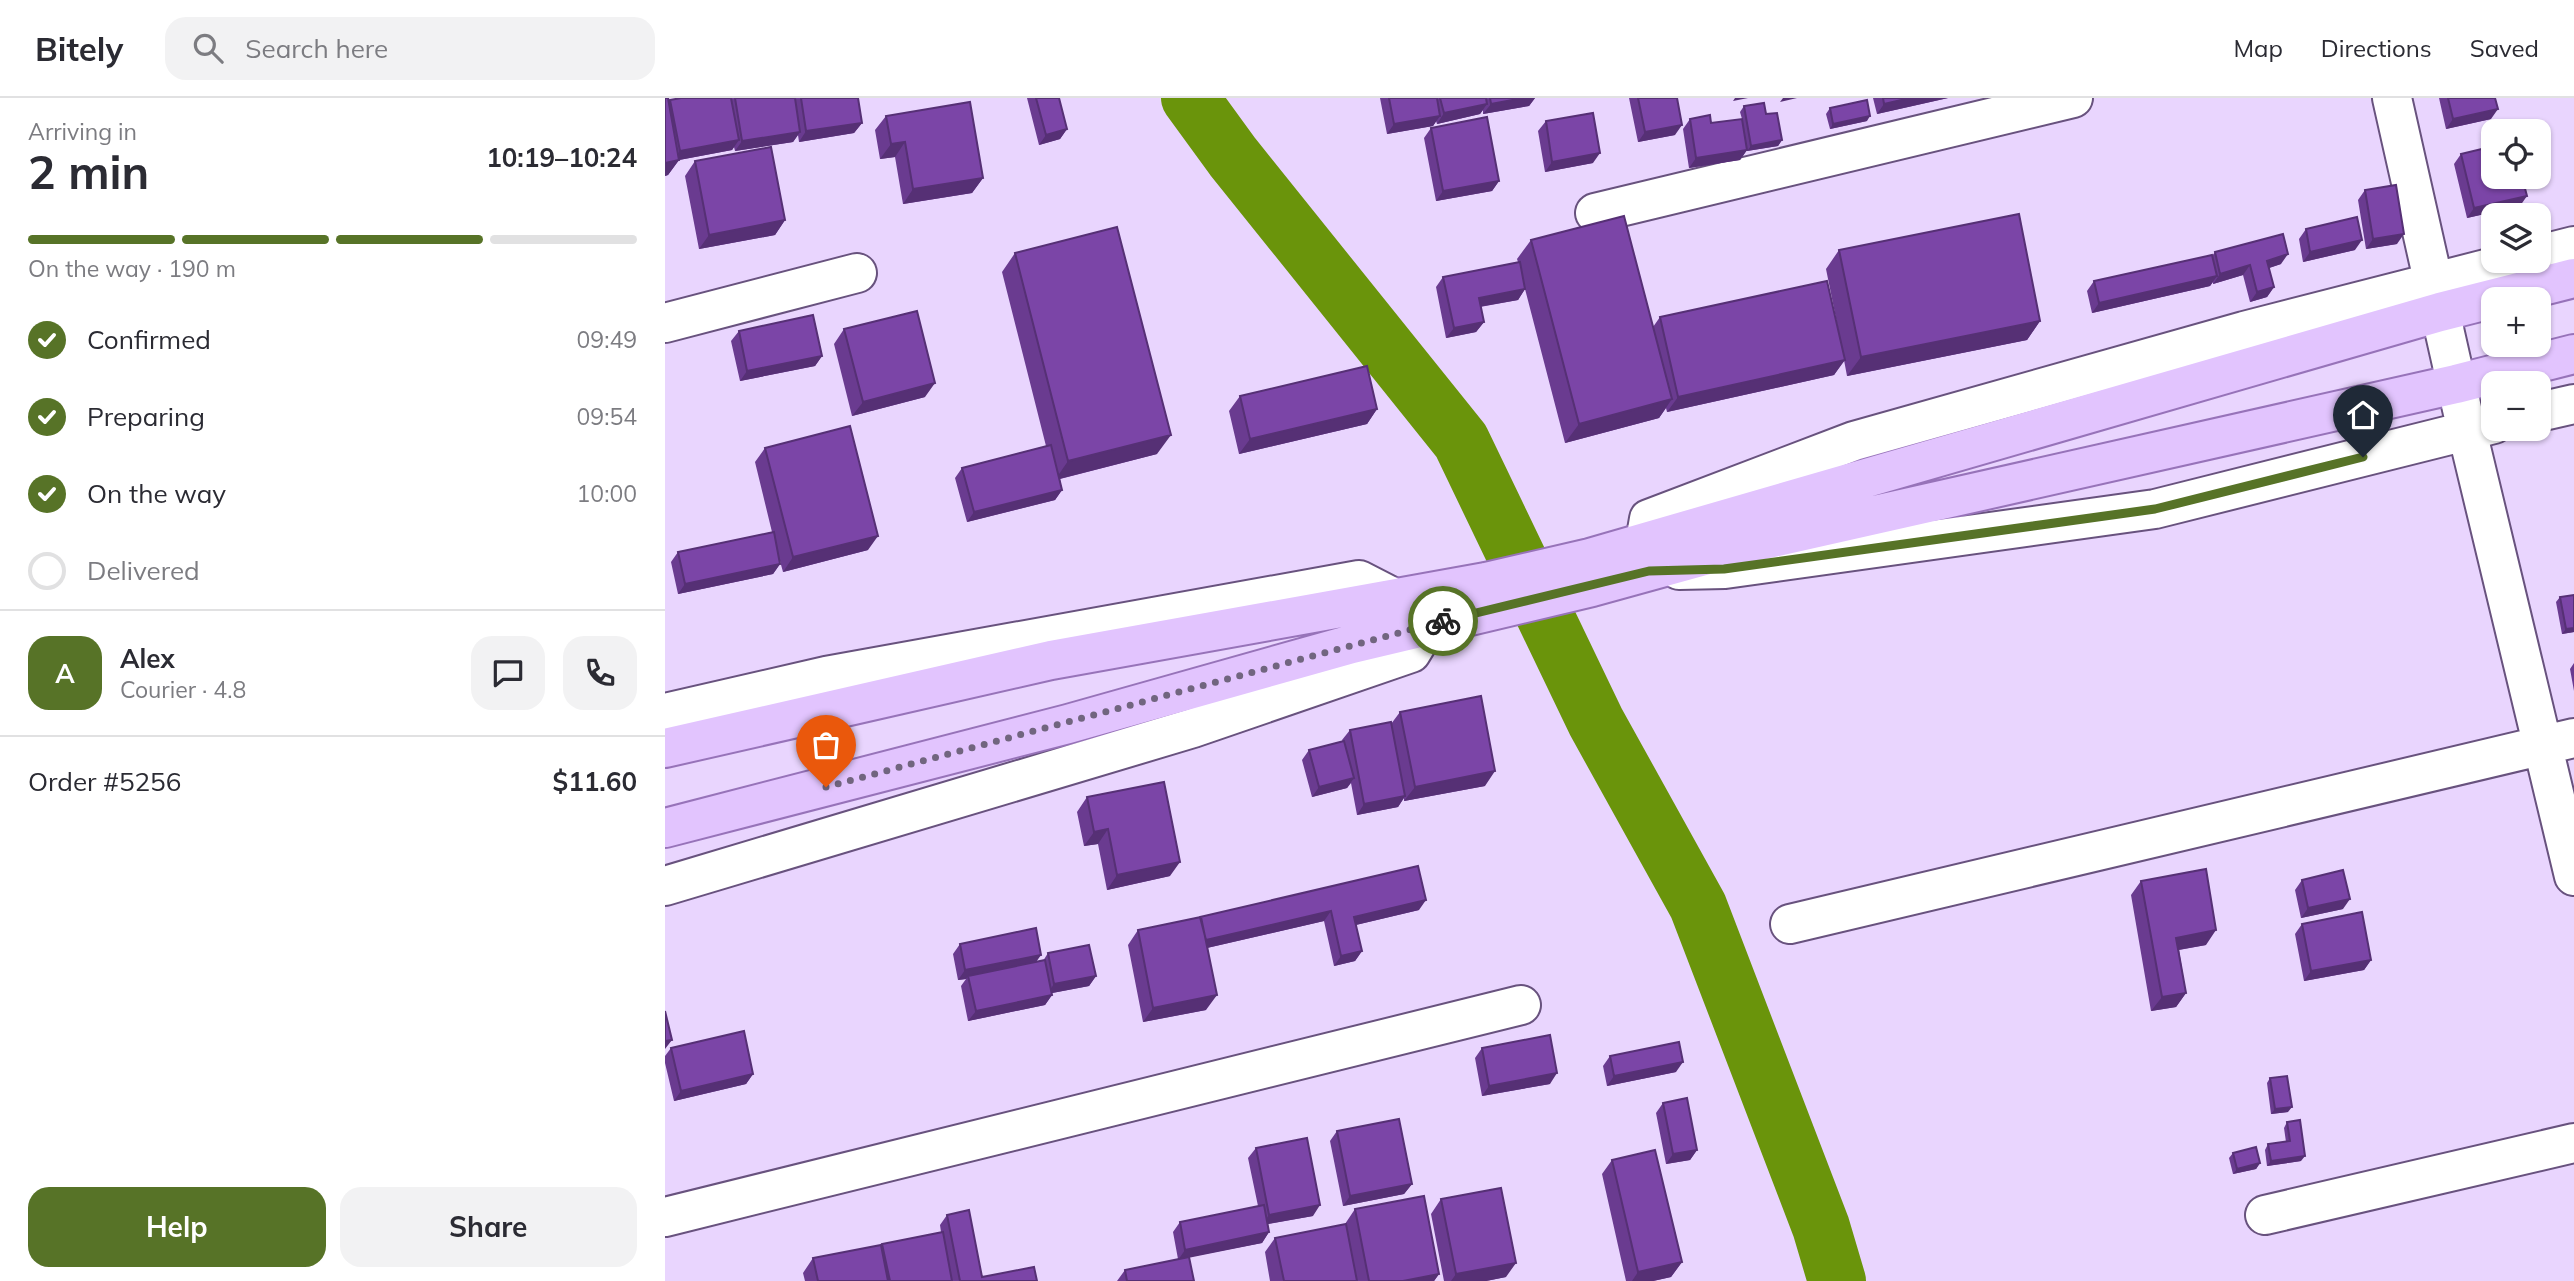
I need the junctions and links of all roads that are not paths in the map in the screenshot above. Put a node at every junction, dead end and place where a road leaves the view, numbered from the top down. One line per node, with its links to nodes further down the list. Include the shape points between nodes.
1 (2073, 98): 3 (street)
2 (2392, 98): 9 (street)
3 (1595, 213)
4 (2574, 246): 5 (street)
5 (2551, 252)
6 (857, 273): 10 (street)
7 (2490, 273): 9 (street)
8 (2574, 278): 9 (main road)
9 (2437, 297): 12 (street); 16 (main road)
10 (665, 323)
11 (2574, 354): 12 (main road)
12 (2456, 384): 15 (street); 16 (main road, via 1768,539)
13 (2574, 404): 14 (street)
14 (2551, 409)
15 (2480, 427): 16 (street, via 2155,509 1724,569); 21 (street)
16 (1647, 556): 17 (main road)
17 (1487, 596): 18 (main road); 19 (main road)
18 (1394, 598): 20 (street, via 1359,580 826,676); 22 (main road, via 1051,660)
19 (1428, 625): 23 (main road); 25 (street, via 1411,653 1193,728)
20 (665, 713)
21 (2558, 742): 24 (street); 26 (street)
22 (665, 748)
23 (665, 828)
24 (2574, 876)
25 (665, 886)
26 (1790, 924)
27 (1521, 1005): 30 (street)
28 (2574, 1143): 29 (street)
29 (2265, 1215)
30 (665, 1217)

